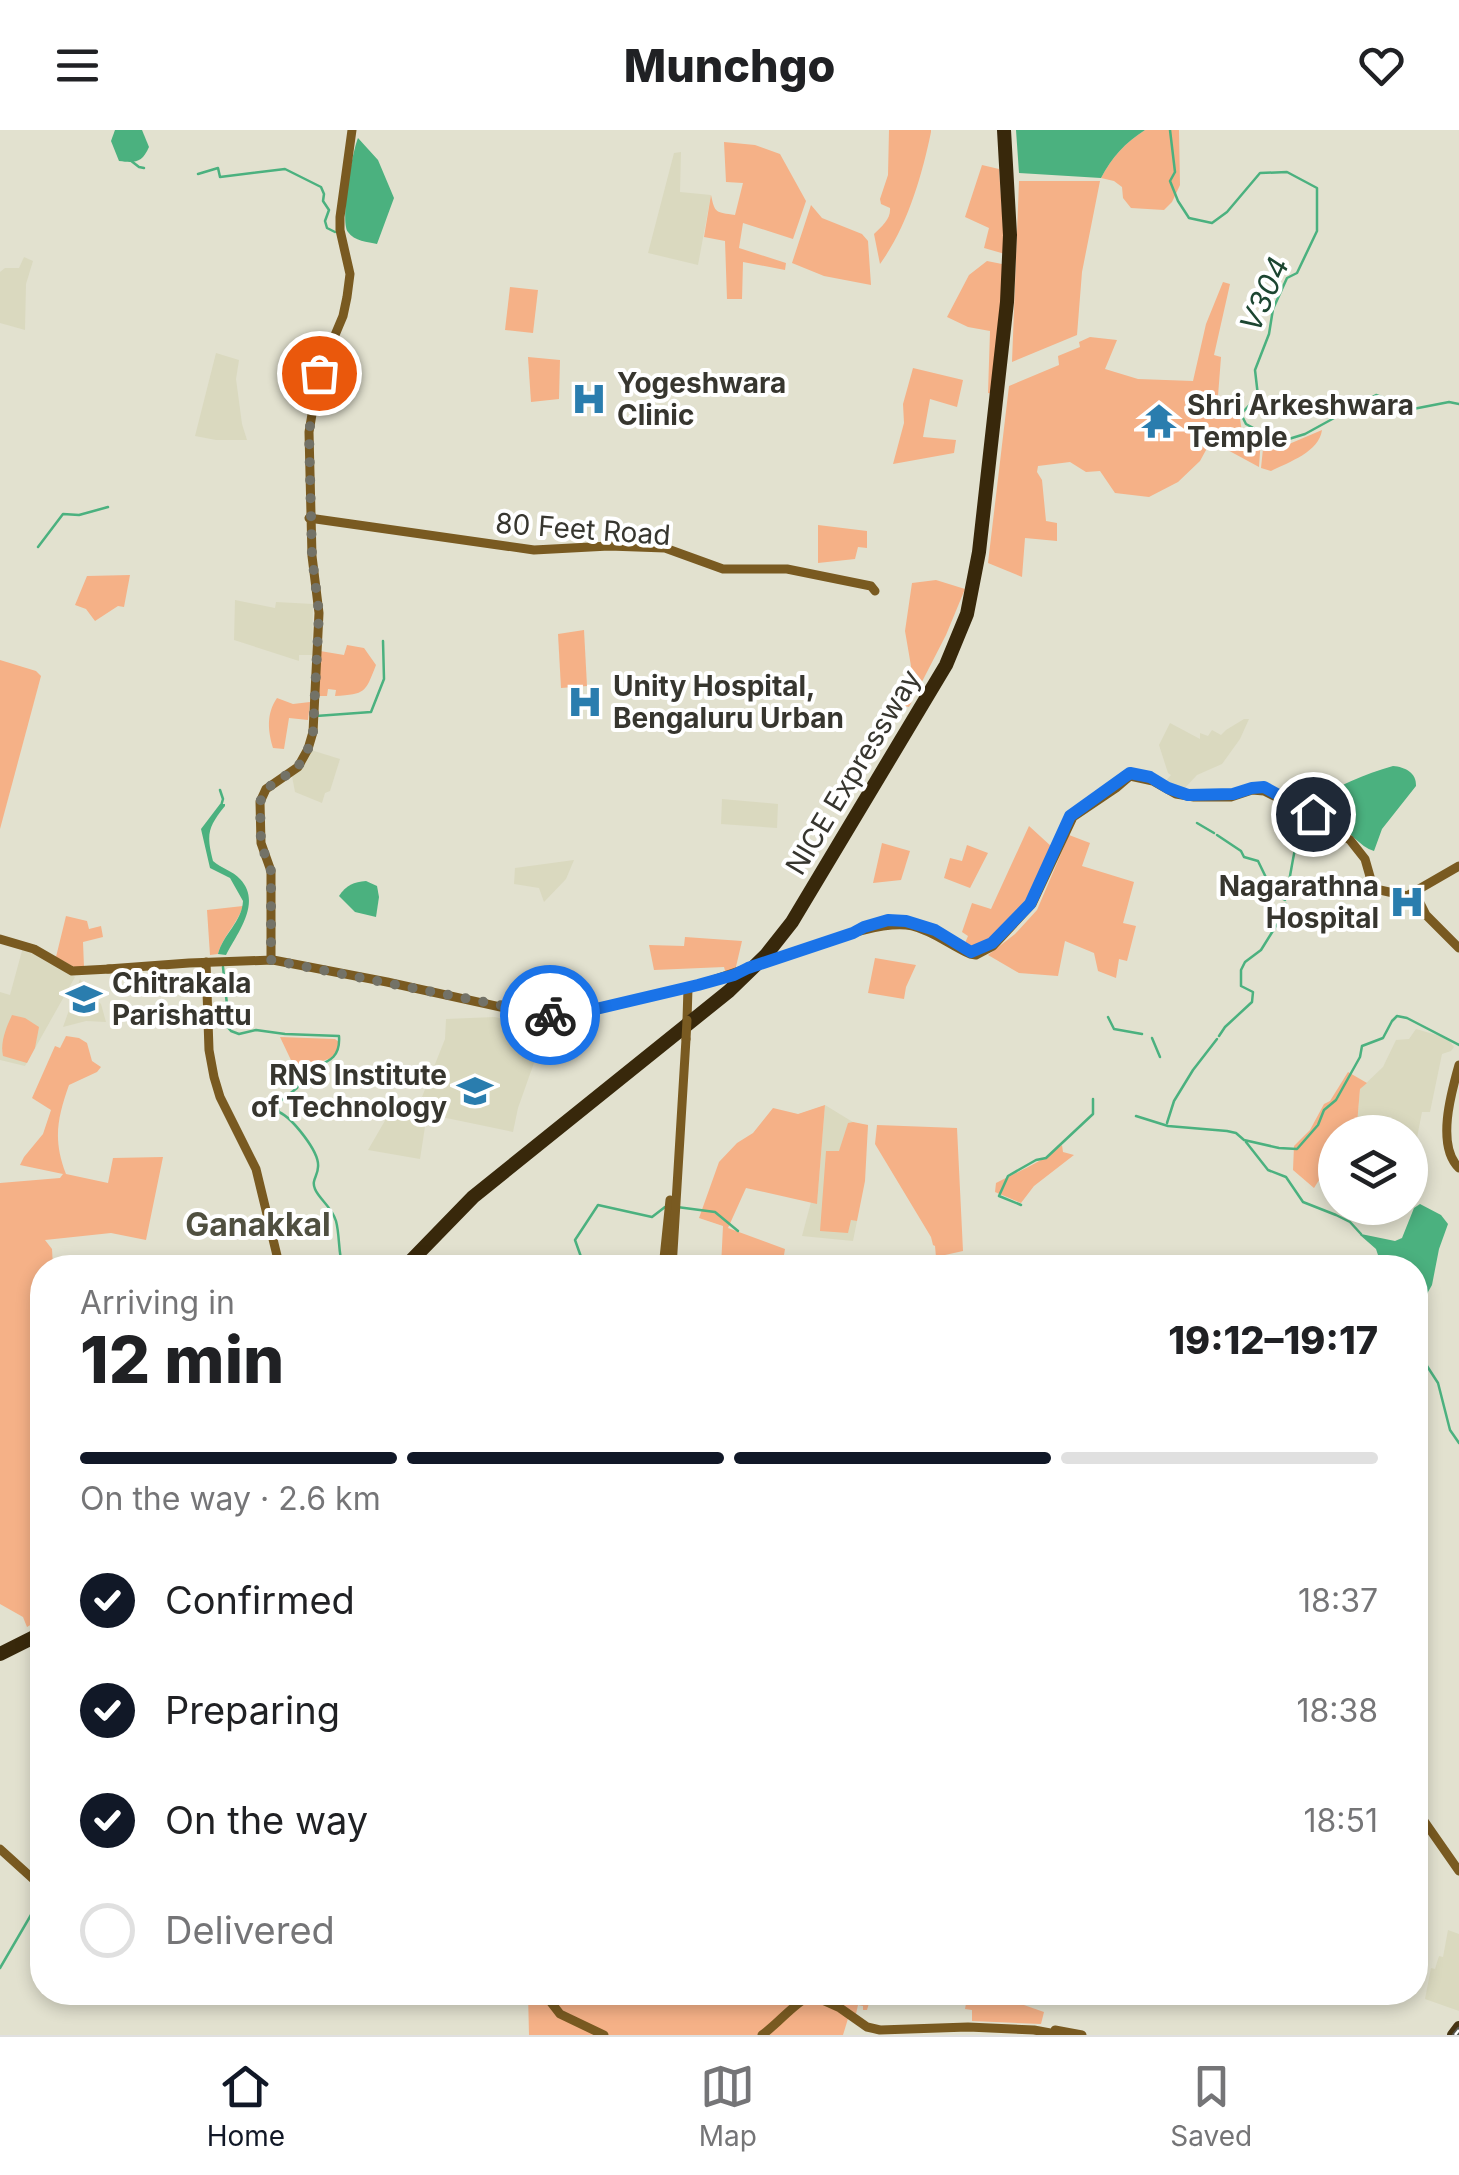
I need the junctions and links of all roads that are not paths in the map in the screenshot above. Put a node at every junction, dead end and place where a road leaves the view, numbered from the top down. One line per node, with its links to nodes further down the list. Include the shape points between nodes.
1 (351, 130): 3 (main road, via 339,232 348,274 306,435)
2 (1006, 130): 15 (highway, NICE Expressway, via 1008,302 974,585 954,646 858,818 766,956 472,1197)
3 (310, 520): 3 (main road, 80 Feet Road, via 534,550 665,548 722,569 787,569 875,590 786,574 718,572 660,551 535,552); 8 (main road, via 317,606 310,731 296,766 264,787 257,806 269,873)
4 (1459, 866): 5 (main road)
5 (1408, 896): 7 (main road); 10 (main road, bridge, via 1374,888 1350,840 1288,802 1260,790 1187,796 1134,776 1070,820 1032,904 993,946 970,954 932,932 884,924)
6 (0, 939): 9 (main road, via 72,971)
7 (1459, 948)
8 (271, 956): 9 (main road); 10 (main road, via 552,1016)
9 (215, 962): 14 (main road, via 214,1078 256,1169)
10 (688, 988): 13 (main road, bridge)
11 (1459, 1065): 12 (main road, via 1447,1132)
12 (1459, 1168)
13 (672, 1207): 16 (main road); 17 (main road)
14 (278, 1255)
15 (419, 1255)
16 (665, 1255)
17 (672, 1255)
18 (30, 1636): 19 (highway)
19 (4, 1650)
20 (1428, 1825): 22 (main road)
21 (0, 1847): 23 (main road)
22 (1459, 1870)
23 (30, 1874)
24 (552, 2005): 29 (main road)
25 (797, 2005): 30 (main road)
26 (833, 2005): 27 (main road)
27 (864, 2024): 31 (main road, via 884,2031 968,2027); 32 (main road, via 968,2023)
28 (1459, 2027): 33 (highway)
29 (604, 2035)
30 (762, 2035)
31 (1061, 2035)
32 (1082, 2035)
33 (1453, 2035)

